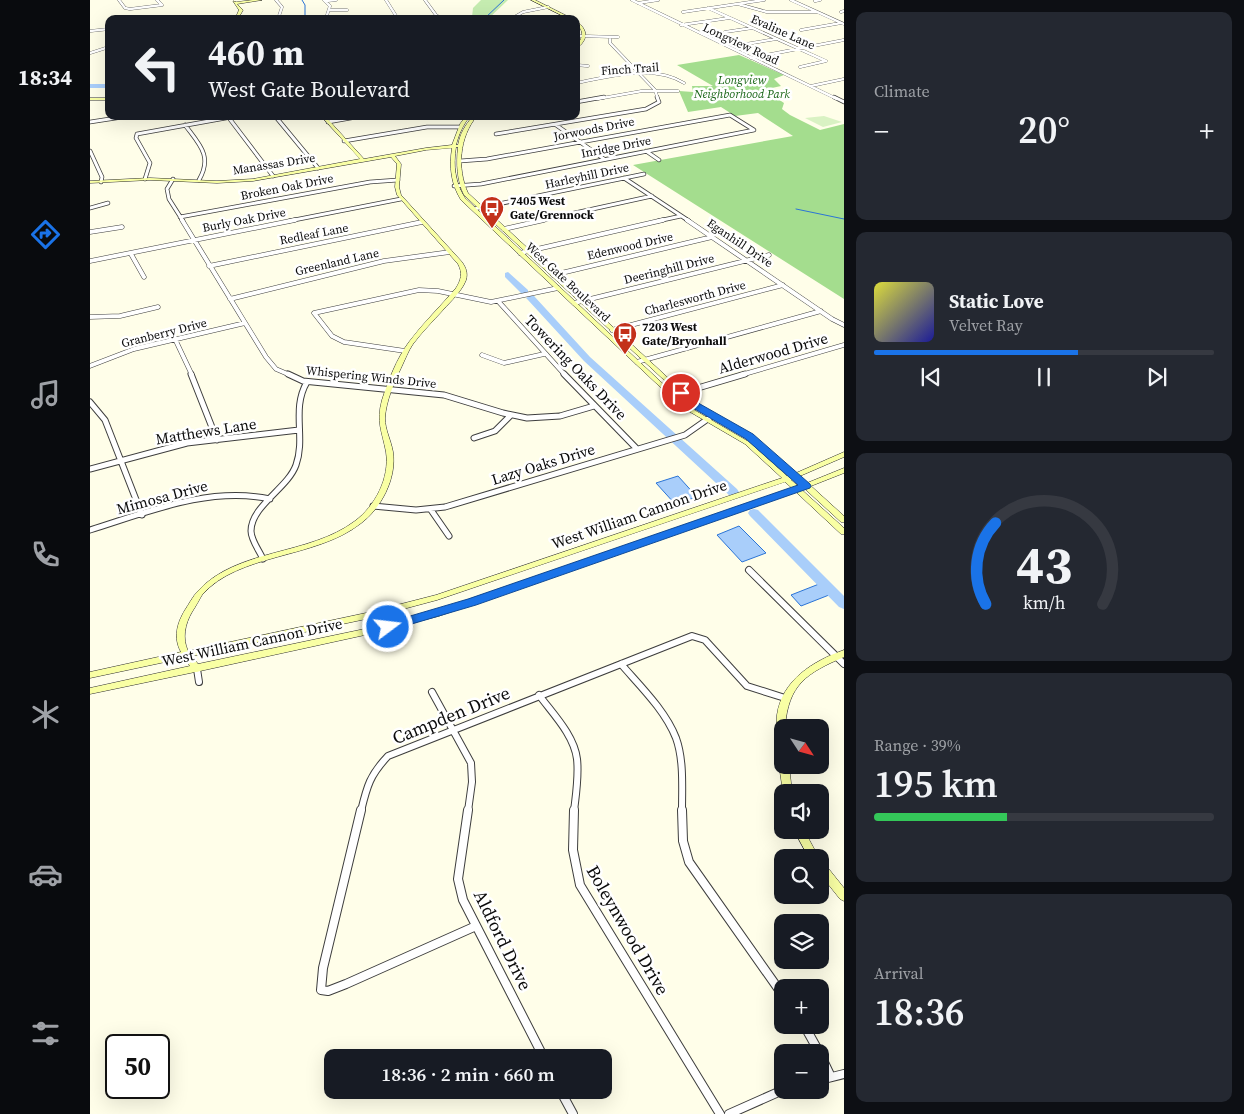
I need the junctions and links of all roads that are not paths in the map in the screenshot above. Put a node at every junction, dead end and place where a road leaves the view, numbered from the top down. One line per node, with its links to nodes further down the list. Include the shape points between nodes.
1 (119, 0): 2 (street, via 130,9 162,5)
2 (158, 0)
3 (232, 0): 18 (main road)
4 (260, 0): 18 (main road)
5 (276, 0): 29 (street, via 282,7)
6 (336, 0): 16 (street)
7 (386, 0): 31 (street)
8 (425, 0): 32 (street)
9 (527, 0): 21 (main road)
10 (533, 0): 21 (main road)
11 (632, 0): 19 (street, Longview Road)
12 (658, 0): 19 (street)
13 (764, 0): 20 (street)
14 (791, 0): 26 (street)
15 (820, 0): 17 (street)
16 (325, 1): 23 (street, via 330,6)
17 (815, 1)
18 (236, 3): 28 (main road, via 241,10)
19 (638, 3): 39 (street, Longview Road)
20 (738, 4): 22 (street); 27 (street)
21 (545, 8): 33 (street); 34 (main road); 35 (main road)
22 (708, 8): 25 (street); 37 (street, Evaline Lane)
23 (329, 10): 24 (street); 30 (street)
24 (347, 10)
25 (683, 12)
26 (817, 12): 27 (street); 38 (street)
27 (776, 13): 36 (street)
28 (238, 15)
29 (279, 15)
30 (327, 15)
31 (395, 15)
32 (437, 15)
33 (516, 15)
34 (558, 15)
35 (562, 15)
36 (775, 16)
37 (729, 18): 39 (street); 41 (street, Evaline Lane)
38 (843, 23): 44 (street)
39 (681, 25): 58 (street, Longview Road)
40 (580, 26): 47 (main road, via 584,29)
41 (752, 28): 46 (street); 51 (street, Evaline Lane)
42 (105, 29): 45 (street)
43 (580, 30): 47 (main road)
44 (801, 30)
45 (90, 31)
46 (725, 32)
47 (583, 36): 48 (street); 50 (main road); 54 (main road)
48 (610, 37): 49 (street); 62 (street, via 610,44)
49 (618, 37)
50 (580, 39)
51 (776, 39): 53 (street); 55 (street, Evaline Lane)
52 (844, 40): 55 (street)
53 (746, 44)
54 (580, 45)
55 (798, 48): 58 (street); 61 (street, Evaline Lane, via 826,61)
56 (105, 49): 57 (street)
57 (90, 53)
58 (751, 58): 66 (street, Longview Road)
59 (580, 65): 60 (street)
60 (588, 66)
61 (800, 67)
62 (638, 75): 64 (street, Finch Trail); 65 (street, Finch Trail, via 668,75); 67 (street)
63 (844, 80): 66 (street)
64 (580, 82)
65 (684, 83)
66 (811, 86): 72 (street, Longview Road)
67 (655, 90): 68 (street); 71 (street); 84 (street, via 659,102 654,106)
68 (678, 91)
69 (90, 99): 70 (main road)
70 (105, 99)
71 (580, 101)
72 (844, 102)
73 (730, 115): 88 (street, Jorwoods Drive); 92 (street, Inridge Drive, via 754,131)
74 (105, 120): 81 (street)
75 (214, 120): 83 (street)
76 (231, 120): 100 (street)
77 (278, 120): 98 (street)
78 (339, 120): 82 (street)
79 (465, 120): 85 (main road)
80 (472, 120): 90 (main road)
81 (90, 122)
82 (328, 122): 87 (main road)
83 (185, 124): 103 (street, via 137,134 136,138 150,164); 104 (street, via 207,161 206,172)
84 (556, 125): 86 (street); 88 (street)
85 (459, 127): 87 (street, via 427,127); 89 (main road)
86 (496, 134)
87 (344, 141): 95 (main road)
88 (579, 142): 94 (street); 96 (street, Jorwoods Drive, via 487,159)
89 (453, 146): 90 (main road, Manassas Drive); 93 (main road, Manassas Drive); 108 (main road)
90 (460, 146): 96 (main road)
91 (90, 151): 107 (street, via 102,177)
92 (646, 151): 94 (street, Inridge Drive); 97 (street)
93 (392, 155): 95 (main road, Manassas Drive); 105 (main road, via 399,164)
94 (604, 159): 109 (street, Inridge Drive)
95 (363, 160): 98 (main road, Manassas Drive)
96 (460, 160): 109 (main road)
97 (658, 160)
98 (318, 168): 100 (main road, Manassas Drive)
99 (644, 174): 101 (street, Harleyhill Drive)
100 (273, 176): 104 (main road, Manassas Drive, via 235,181)
101 (624, 178): 110 (street, Eganhill Drive); 114 (street, Harleyhill Drive)
102 (173, 179): 103 (main road, Manassas Drive); 104 (main road, Manassas Drive); 117 (street, Whispering Winds Drive, via 167,192)
103 (145, 180): 107 (main road, Manassas Drive)
104 (199, 180)
105 (398, 180): 111 (main road, via 397,191); 117 (street, Broken Oak Drive, via 370,182)
106 (90, 182): 107 (main road, Manassas Drive)
107 (101, 182)
108 (454, 186): 109 (street, Inridge Drive); 115 (main road, West Gate Boulevard)
109 (462, 186): 114 (main road, West Gate Boulevard)
110 (652, 196): 116 (street, Eganhill Drive); 120 (street)
111 (401, 199): 118 (main road); 123 (street, Burly Oak Drive)
112 (108, 203): 113 (street)
113 (90, 208)
114 (481, 208): 115 (street, Harleyhill Drive); 120 (main road, West Gate Boulevard)
115 (474, 209): 126 (main road, West Gate Boulevard)
116 (681, 216): 122 (street, Eganhill Drive); 124 (street)
117 (180, 217): 123 (street, Whispering Winds Drive)
118 (422, 222): 125 (main road); 131 (street, Redleaf Lane)
119 (122, 227): 121 (street)
120 (504, 229): 124 (main road, West Gate Boulevard)
121 (90, 232)
122 (712, 237): 129 (street, Eganhill Drive); 132 (street, Edenwood Drive)
123 (195, 240): 127 (street, Burly Oak Drive); 131 (street, Whispering Winds Drive)
124 (528, 251): 126 (street); 132 (main road, West Gate Boulevard)
125 (450, 252): 136 (main road, via 464,272 462,284); 137 (street, Greenland Lane, via 384,261)
126 (520, 252): 135 (main road, West Gate Boulevard)
127 (131, 254): 130 (street, Burly Oak Drive); 133 (street)
128 (769, 255): 129 (street, Deeringhill Drive)
129 (747, 260): 134 (street, Eganhill Drive); 138 (street, Deeringhill Drive)
130 (90, 261)
131 (209, 266): 137 (street, Whispering Winds Drive)
132 (553, 275): 138 (main road, West Gate Boulevard)
133 (144, 278)
134 (783, 285): 142 (street, Eganhill Drive); 146 (street, Charlesworth Drive)
135 (558, 288): 139 (street); 140 (main road, West Gate Boulevard)
136 (453, 294): 139 (street); 150 (main road); 150 (street, via 408,291 314,313 332,336 344,342)
137 (230, 299): 144 (street, Whispering Winds Drive)
138 (582, 301): 140 (street, Deeringhill Drive); 146 (main road, West Gate Boulevard)
139 (498, 302): 152 (street, Towering Oaks Drive)
140 (574, 303): 155 (main road, West Gate Boulevard)
141 (158, 307): 143 (street, via 120,316)
142 (821, 311): 145 (street, Eganhill Drive); 154 (street)
143 (90, 317)
144 (245, 323): 147 (street, Granberry Drive); 157 (street, Whispering Winds Drive, via 276,369)
145 (844, 325)
146 (612, 330): 154 (main road, West Gate Boulevard)
147 (175, 339): 156 (street, Granberry Drive, via 128,350); 166 (street)
148 (844, 345): 149 (street, Alderwood Drive)
149 (836, 348): 151 (street); 159 (street, Alderwood Drive)
150 (406, 351): 158 (main road)
151 (844, 353)
152 (544, 354): 153 (street, via 504,362); 161 (street, Towering Oaks Drive)
153 (482, 355)
154 (645, 360): 155 (street); 159 (main road, West Gate Boulevard)
155 (637, 362): 163 (main road, West Gate Boulevard, via 687,408)
156 (90, 366)
157 (307, 382): 158 (street, Whispering Winds Drive); 164 (street, via 299,396)
158 (390, 390): 162 (street, Whispering Winds Drive, via 449,396); 177 (main road, via 382,420 390,456 389,471)
159 (681, 393): 163 (main road, West Gate Boulevard)
160 (90, 402): 169 (street, via 105,420)
161 (594, 406): 162 (street, Whispering Winds Drive, via 548,418); 167 (street, Towering Oaks Drive)
162 (511, 415): 165 (street, via 490,435)
163 (709, 417): 167 (street, Lazy Oaks Drive, via 689,433); 172 (main road, West Gate Boulevard, via 750,437); 173 (main road, West Gate Boulevard, via 747,443)
164 (298, 430): 166 (street, Matthews Lane); 176 (street, via 299,455 292,474)
165 (474, 438)
166 (217, 440): 169 (street, Matthews Lane)
167 (637, 449): 178 (street, Lazy Oaks Drive)
168 (844, 454): 172 (main road, West William Cannon Drive)
169 (120, 460): 170 (street, Matthews Lane); 179 (street)
170 (90, 469)
171 (844, 470): 174 (main road, West William Cannon Drive)
172 (795, 476): 173 (main road, West William Cannon Drive); 174 (main road, West Gate Boulevard)
173 (787, 479): 175 (main road, West Gate Boulevard); 185 (main road, West William Cannon Drive)
174 (806, 486): 175 (main road, West William Cannon Drive); 180 (main road, West Gate Boulevard)
175 (797, 489): 182 (main road, West Gate Boulevard); 187 (main road, West William Cannon Drive)
176 (270, 499): 179 (street, Mimosa Drive, via 256,495 218,494); 184 (street, via 255,515 251,530)
177 (373, 506): 178 (street, Lazy Oaks Drive); 184 (main road, via 366,516 345,531)
178 (431, 510): 183 (street)
179 (142, 515): 181 (street, Mimosa Drive)
180 (844, 520)
181 (90, 530)
182 (844, 532)
183 (449, 536)
184 (263, 559): 188 (main road, via 232,570 195,599 182,626 181,650)
185 (523, 568): 187 (main road); 188 (main road, West William Cannon Drive, via 401,607)
186 (749, 570): 189 (street)
187 (532, 581): 192 (main road, West William Cannon Drive, via 401,623)
188 (185, 654): 192 (main road); 193 (main road, West William Cannon Drive)
189 (840, 655): 191 (street); 198 (main road, via 804,674)
190 (621, 664): 197 (street, Campden Drive); 198 (street, Campden Drive, via 696,636 705,640 742,682); 204 (street, via 676,739 680,760 683,841 689,862)
191 (844, 664)
192 (197, 669): 194 (street); 195 (main road, West William Cannon Drive)
193 (90, 675)
194 (199, 682)
195 (90, 691)
196 (432, 692): 200 (street, Aldford Drive)
197 (540, 695): 200 (street, Campden Drive); 212 (street, Boleynwood Drive, via 575,751 578,768 572,848 580,885)
198 (785, 698): 199 (main road)
199 (781, 719)
200 (453, 729): 203 (street, Aldford Drive, via 468,754 472,772 458,879 463,900); 203 (street, Campden Drive, via 388,756 374,771 320,990 341,986)
201 (829, 877): 202 (main road)
202 (844, 896)
203 (476, 926): 205 (street, Aldford Drive)
204 (774, 983)
205 (539, 1049)
206 (829, 1073): 208 (street)
207 (844, 1074): 208 (street)
208 (831, 1077)
209 (774, 1093): 213 (street)
210 (564, 1099): 211 (street)
211 (572, 1114)
212 (720, 1114)
213 (729, 1114)

